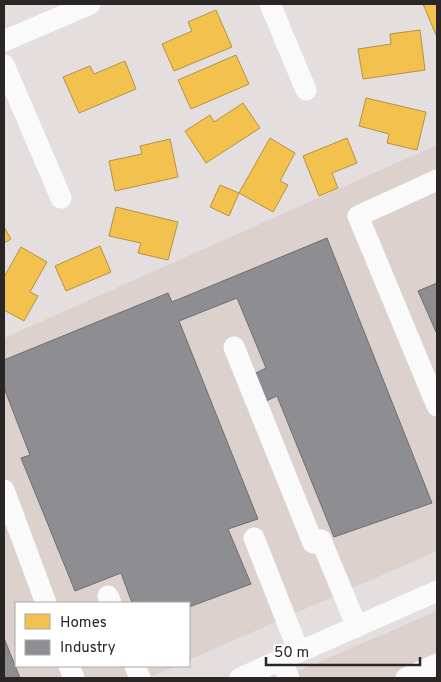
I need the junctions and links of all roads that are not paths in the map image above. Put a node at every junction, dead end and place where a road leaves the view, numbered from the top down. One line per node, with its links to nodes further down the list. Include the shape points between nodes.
1 (90, 4): 3 (street)
2 (270, 4): 5 (street)
3 (4, 41)
4 (4, 65): 7 (street)
5 (306, 90)
6 (437, 180): 9 (street, via 358,216)
7 (61, 198)
8 (234, 347): 14 (street, via 313,543 321,540)
9 (437, 406)
10 (4, 490): 13 (street)
11 (254, 538): 15 (street)
12 (437, 592): 14 (street)
13 (46, 602)
14 (357, 627): 15 (street)
15 (290, 664): 17 (street)
16 (437, 664): 18 (street)
17 (240, 678)
18 (406, 678)

